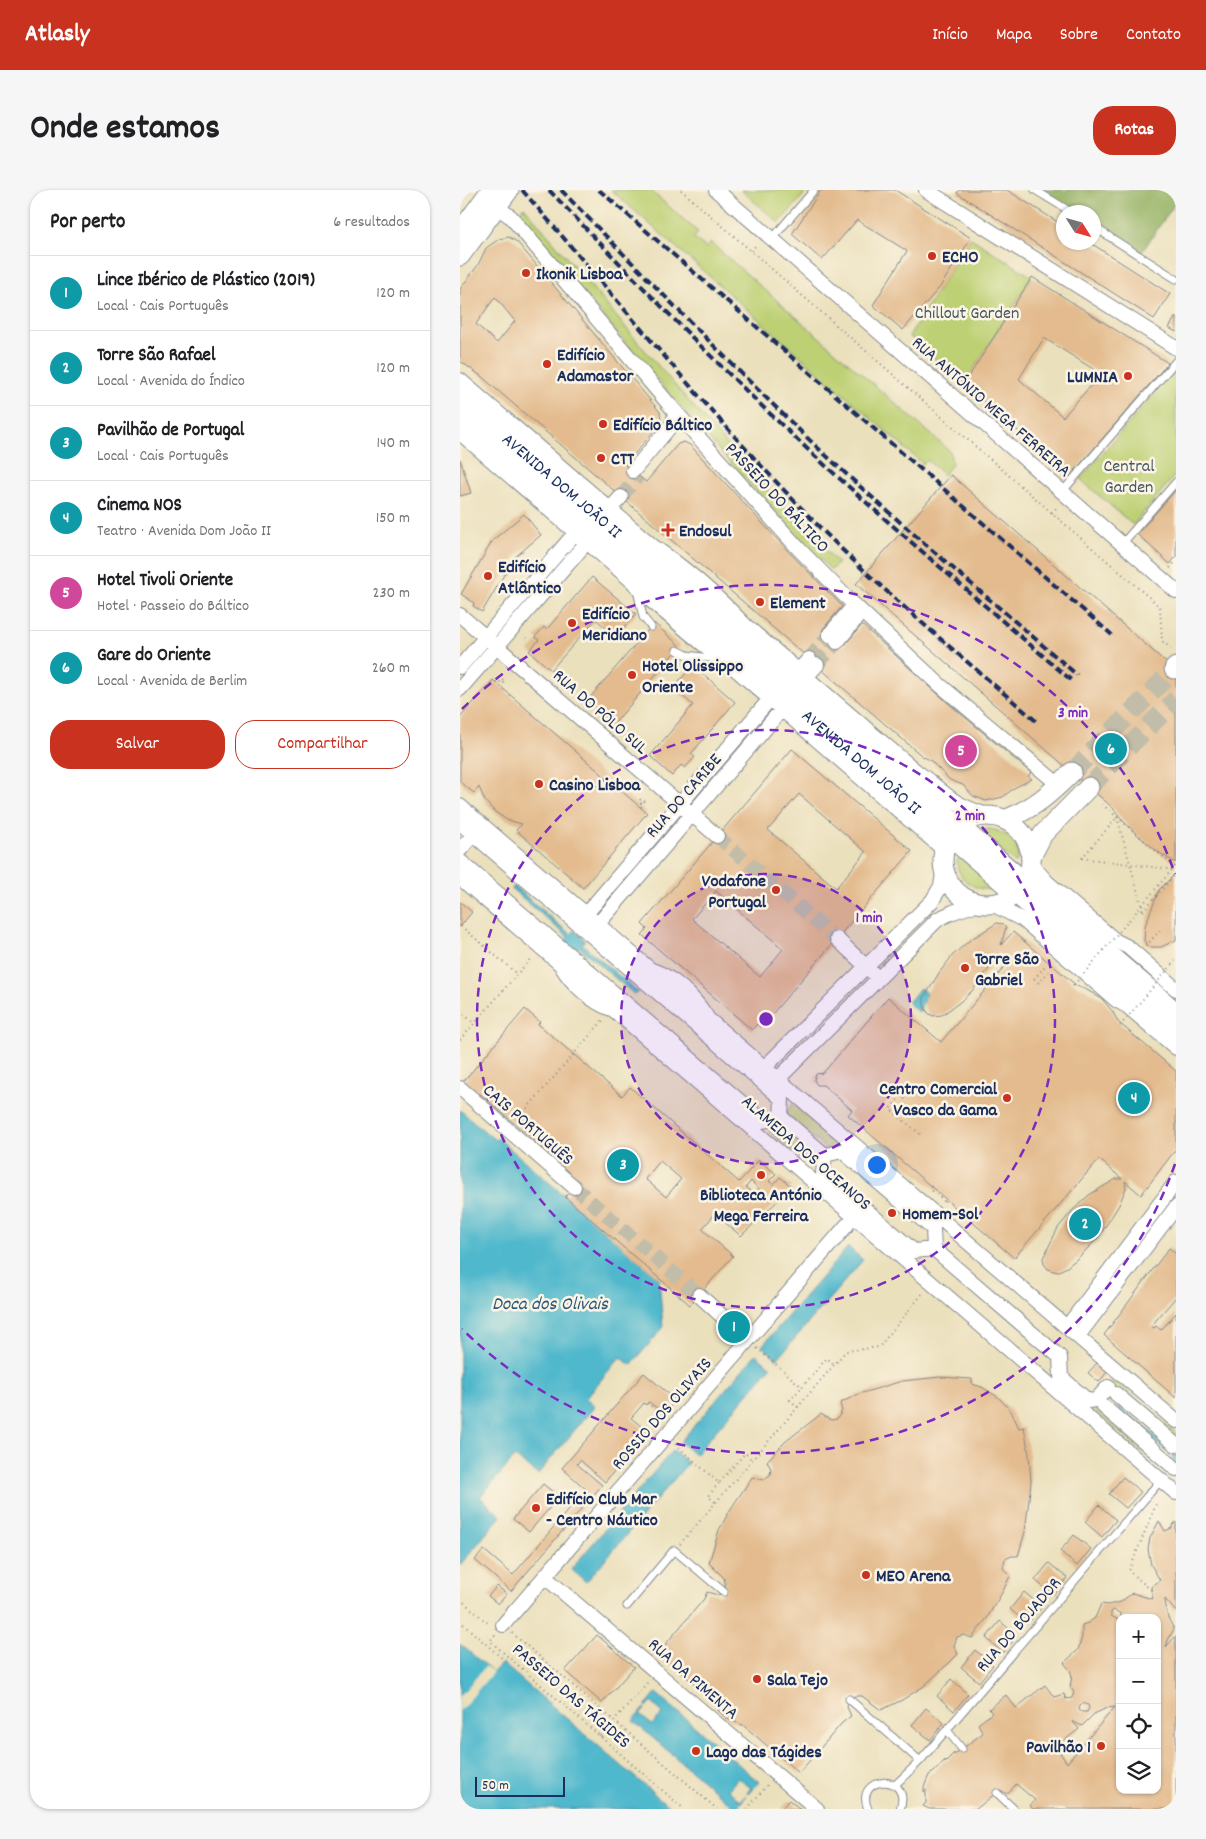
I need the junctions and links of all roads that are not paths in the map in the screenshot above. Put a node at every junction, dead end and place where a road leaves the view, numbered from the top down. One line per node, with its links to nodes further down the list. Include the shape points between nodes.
1 (509, 190): 6 (main road)
2 (716, 190): 10 (street, RUA ANTÓNIO MEGA FERREIRA)
3 (814, 190): 10 (lane)
4 (926, 190): 13 (street)
5 (1035, 190): 7 (lane)
6 (491, 195): 9 (main road); 11 (main road); 17 (street, PASSEIO DO BÁLTICO)
7 (1060, 205)
8 (1101, 231): 12 (lane)
9 (460, 232)
10 (772, 239): 23 (street, RUA ANTÓNIO MEGA FERREIRA)
11 (460, 256)
12 (1176, 279)
13 (1176, 348)
14 (1176, 361): 23 (lane)
15 (460, 380): 24 (street, AVENIDA DOM JOÃO II)
16 (460, 397): 29 (main road, AVENIDA DOM JOÃO II)
17 (673, 409): 20 (street, PASSEIO DO BÁLTICO); 20 (street, via 671,426 636,473 676,434 682,431)
18 (460, 416): 29 (main road, AVENIDA DOM JOÃO II)
19 (460, 433): 25 (street, AVENIDA DOM JOÃO II)
20 (695, 434): 32 (street, PASSEIO DO BÁLTICO, via 798,548)
21 (1176, 482): 27 (lane)
22 (618, 494): 24 (street)
23 (1061, 498): 27 (street, RUA ANTÓNIO MEGA FERREIRA)
24 (607, 506): 28 (street, AVENIDA DOM JOÃO II)
25 (576, 532): 26 (street, AVENIDA DOM JOÃO II); 37 (street)
26 (587, 542): 30 (street, AVENIDA DOM JOÃO II); 39 (street)
27 (1122, 544): 31 (street, RUA ANTÓNIO MEGA FERREIRA)
28 (654, 547): 29 (street, AVENIDA DOM JOÃO II); 34 (street, AVENIDA DOM JOÃO II, via 680,565)
29 (660, 579): 30 (street); 35 (main road, AVENIDA DOM JOÃO II)
30 (632, 580): 36 (lane, via 643,617); 41 (street, AVENIDA DOM JOÃO II, via 689,633)
31 (1176, 591)
32 (858, 608): 38 (street, via 851,609); 49 (street, PASSEIO DO BÁLTICO, via 940,685)
33 (460, 614): 37 (street, RUA DO PÓLO SUL)
34 (745, 624): 35 (street); 44 (street, AVENIDA DOM JOÃO II)
35 (715, 626): 41 (street, AVENIDA DOM JOÃO II); 51 (main road, AVENIDA DOM JOÃO II); 59 (main road, AVENIDA DOM JOÃO II)
36 (651, 627)
37 (485, 637): 39 (street, RUA DO PÓLO SUL); 43 (street)
38 (833, 638)
39 (497, 646): 45 (street); 52 (street, RUA DO PÓLO SUL)
40 (677, 650): 41 (lane, via 687,655)
41 (725, 660): 46 (street, AVENIDA DOM JOÃO II)
42 (813, 662): 44 (street)
43 (460, 666)
44 (802, 674): 48 (street, AVENIDA DOM JOÃO II)
45 (460, 689)
46 (770, 699): 47 (street, AVENIDA DOM JOÃO II); 52 (street, RUA DO CARIBE)
47 (782, 709): 54 (street, RUA DO CARIBE); 59 (street, AVENIDA DOM JOÃO II)
48 (916, 771): 51 (street, AVENIDA DOM JOÃO II); 55 (street, AVENIDA DOM JOÃO II, via 953,800)
49 (1066, 779): 55 (main road, via 1036,805)
50 (1089, 787): 62 (main road, via 1043,834)
51 (920, 792): 59 (main road, AVENIDA DOM JOÃO II)
52 (680, 805): 54 (street, RUA DO PÓLO SUL); 64 (street, RUA DO CARIBE)
53 (460, 806): 57 (street, ALAMEDA DOS OCEANOS)
54 (692, 814): 58 (street, RUA DO PÓLO SUL); 66 (street, RUA DO CARIBE)
55 (999, 818): 59 (main road, via 969,820); 62 (main road, via 1018,828 1025,837)
56 (460, 823): 57 (street, ALAMEDA DOS OCEANOS)
57 (478, 829): 60 (street); 67 (street, ALAMEDA DOS OCEANOS); 83 (street, ALAMEDA DOS OCEANOS, via 782,1100)
58 (717, 836)
59 (949, 845): 62 (main road, AVENIDA DOM JOÃO II); 65 (main road, via 950,884 962,896); 72 (street, via 941,886 932,901)
60 (460, 850)
61 (460, 861): 83 (street, ALAMEDA DOS OCEANOS, via 763,1122)
62 (1026, 874): 65 (main road, via 1005,899); 69 (main road, AVENIDA DOM JOÃO II); 74 (street, AVENIDA DOM JOÃO II, via 1047,882); 75 (main road, AVENIDA DOM JOÃO II)
63 (460, 878): 102 (street, ALAMEDA DOS OCEANOS, via 540,954 624,1019)
64 (602, 896): 66 (street); 67 (street, RUA DO CARIBE)
65 (985, 903): 71 (street, via 1023,920); 73 (street, via 938,919)
66 (613, 906): 68 (street, RUA DO CARIBE)
67 (586, 914): 68 (street, ALAMEDA DOS OCEANOS)
68 (598, 924): 80 (street, ALAMEDA DOS OCEANOS)
69 (1058, 930): 71 (street); 76 (main road, AVENIDA DOM JOÃO II)
70 (837, 939): 72 (street)
71 (1061, 952): 78 (street)
72 (866, 966): 73 (street); 77 (street)
73 (878, 978): 79 (street)
74 (1176, 989)
75 (1176, 1012)
76 (1176, 1031)
77 (794, 1039): 79 (street); 80 (street)
78 (1176, 1048)
79 (806, 1051): 81 (street)
80 (765, 1068): 81 (street, ALAMEDA DOS OCEANOS)
81 (778, 1079): 95 (street, ALAMEDA DOS OCEANOS)
82 (460, 1088): 86 (street, CAIS PORTUGUÊS)
83 (781, 1117): 84 (street, ALAMEDA DOS OCEANOS)
84 (825, 1155): 91 (street, ALAMEDA DOS OCEANOS, via 823,1173 914,1251); 91 (street, ALAMEDA DOS OCEANOS, via 842,1151 933,1229)
85 (1176, 1182): 88 (street)
86 (574, 1187)
87 (1176, 1207): 89 (street)
88 (1154, 1211): 89 (street); 93 (street)
89 (1171, 1223): 94 (street)
90 (847, 1225): 97 (street, ROSSIO DOS OLIVAIS)
91 (934, 1250): 100 (street, via 1060,1357 1061,1377 1088,1401 1112,1390)
92 (699, 1295): 97 (street)
93 (1081, 1308): 94 (street); 95 (street)
94 (1093, 1317): 96 (street)
95 (1066, 1327): 96 (street, ALAMEDA DOS OCEANOS)
96 (1078, 1336): 99 (street, ALAMEDA DOS OCEANOS)
97 (748, 1340): 104 (street, ROSSIO DOS OLIVAIS)
98 (1104, 1407): 101 (street)
99 (1176, 1421)
100 (1176, 1445)
101 (1176, 1469)
102 (1161, 1480): 103 (street, ALAMEDA DOS OCEANOS); 109 (lane, RUA DO BOJADOR)
103 (1176, 1493)
104 (545, 1577): 107 (street, ROSSIO DOS OLIVAIS); 114 (street, RUA DA PIMENTA)
105 (724, 1592): 106 (lane, via 674,1550)
106 (628, 1606)
107 (497, 1628)
108 (849, 1699): 111 (lane)
109 (947, 1730): 110 (lane); 111 (lane, RUA DO BOJADOR)
110 (962, 1749)
111 (920, 1761): 112 (lane, RUA DO BOJADOR)
112 (895, 1785): 115 (lane, via 884,1782 872,1786 866,1796); 116 (lane, via 902,1796)
113 (997, 1793): 117 (lane)
114 (817, 1809)
115 (868, 1809)
116 (900, 1809)
117 (1014, 1809)

